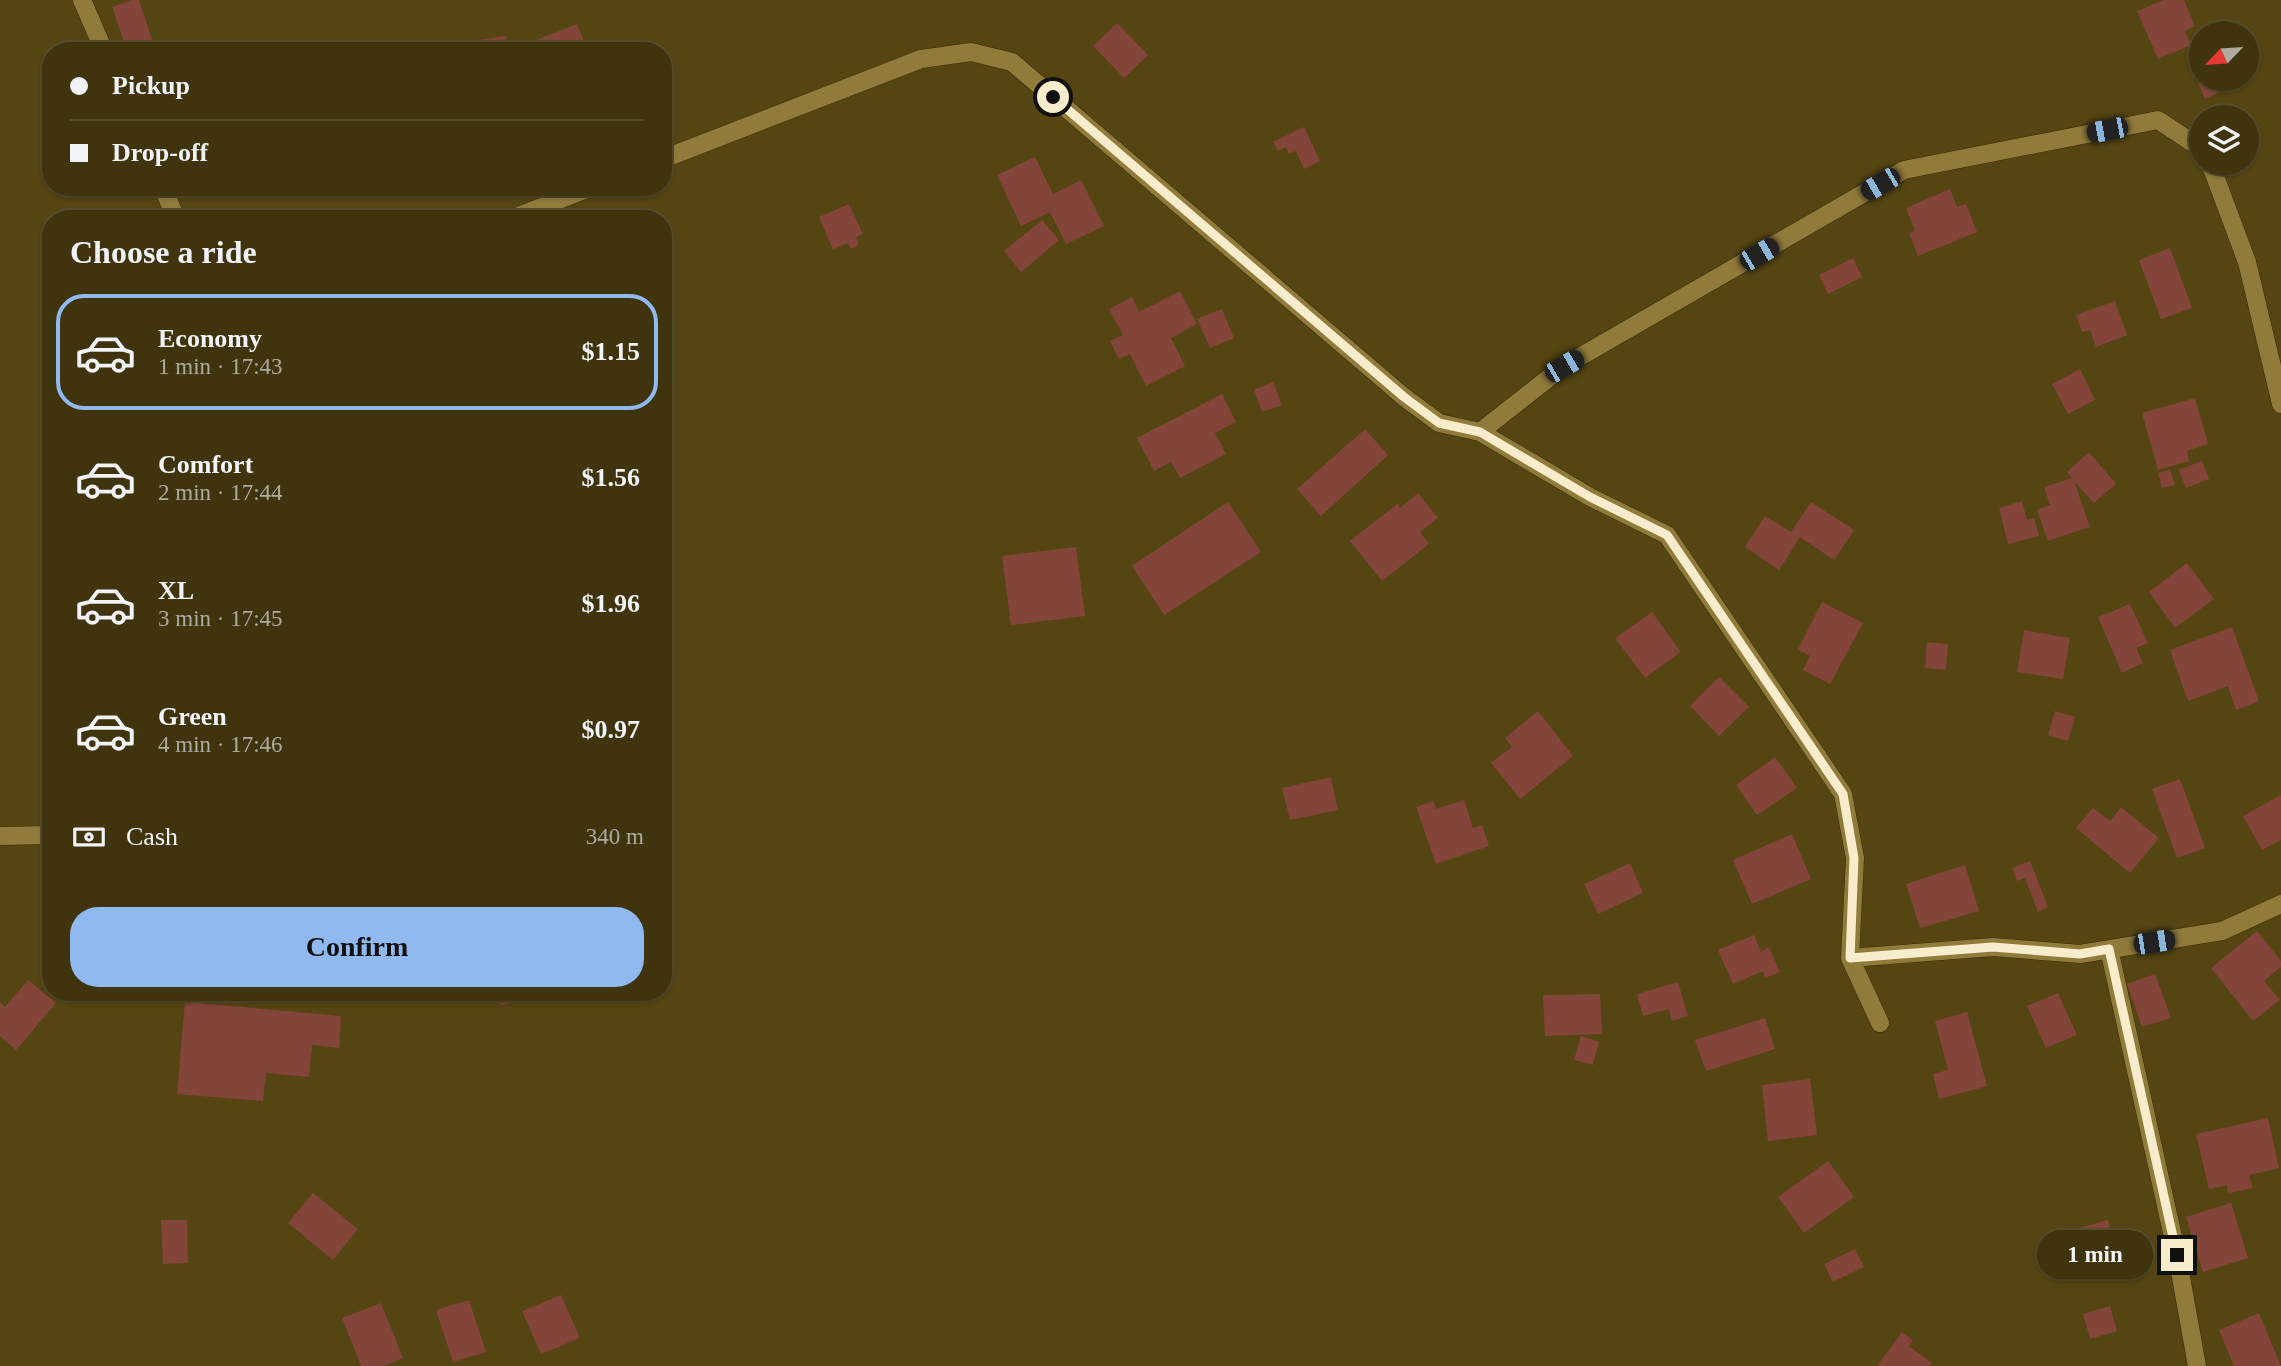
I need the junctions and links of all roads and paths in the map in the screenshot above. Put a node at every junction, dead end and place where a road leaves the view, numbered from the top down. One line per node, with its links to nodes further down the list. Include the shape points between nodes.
1 (82, 0): 2 (street)
2 (100, 42)
3 (2189, 140): 9 (street, via 2158,120 1904,170 1564,366)
4 (672, 156): 9 (street, via 921,59 971,52 1012,62 1404,397 1439,423)
5 (2214, 175): 8 (street, via 2247,262)
6 (569, 196): 7 (street)
7 (534, 210)
8 (2281, 404)
9 (1480, 432): 14 (street, via 1590,497 1667,535 1843,794 1854,858)
10 (42, 835): 11 (street)
11 (0, 836)
12 (2281, 904): 13 (street, via 2222,931)
13 (2109, 949): 14 (street, via 2080,954 1993,947); 16 (street)
14 (1850, 958): 15 (street)
15 (1880, 1023)
16 (2197, 1366)

